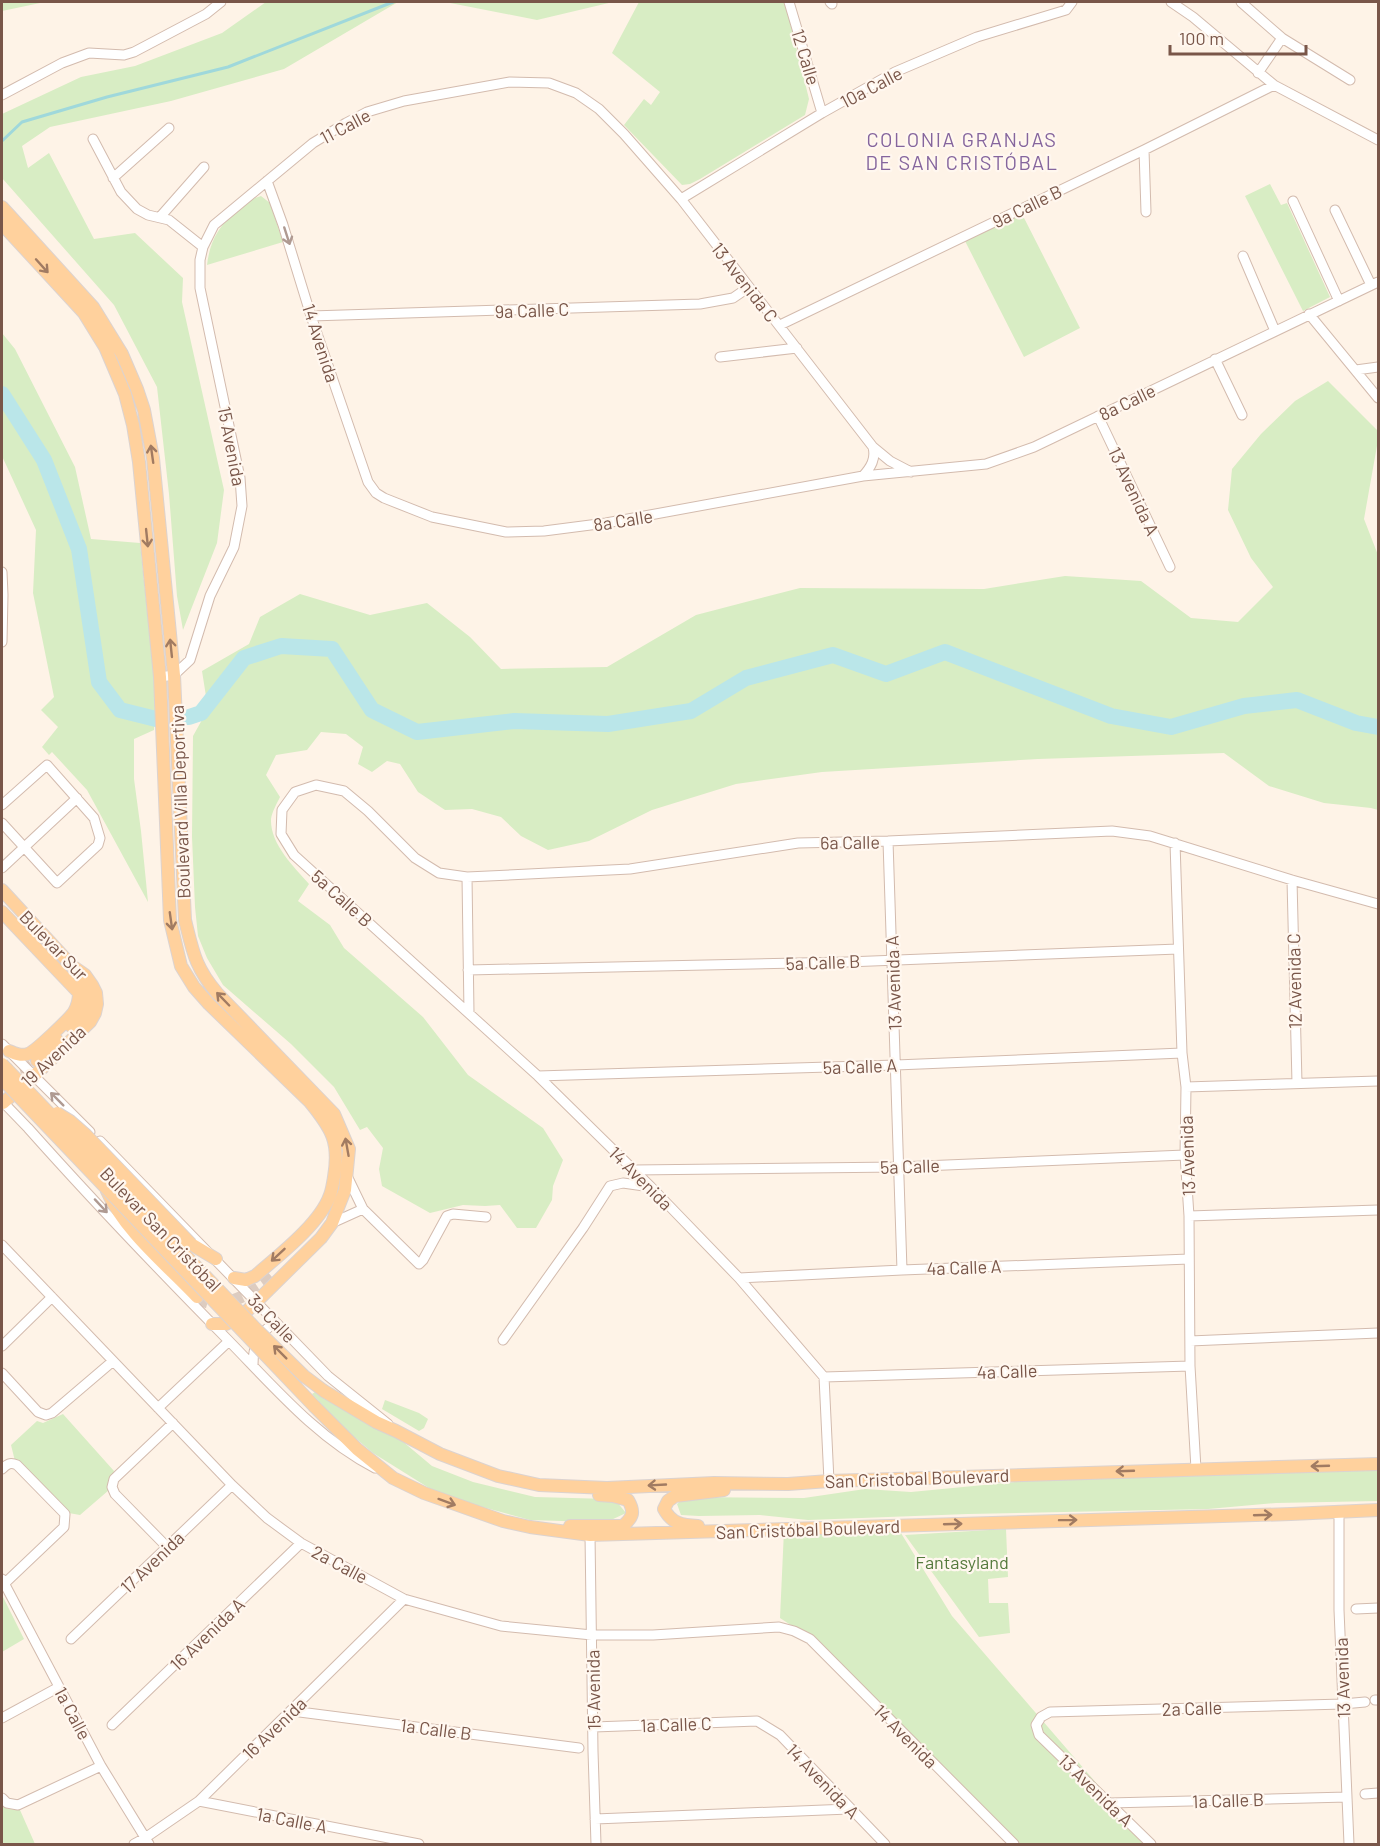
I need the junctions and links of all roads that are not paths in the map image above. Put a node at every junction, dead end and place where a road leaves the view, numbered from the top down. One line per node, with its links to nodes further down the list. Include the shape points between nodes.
1 (221, 2): 11 (street, via 134,52 89,52)
2 (789, 2): 12 (street, 12 Calle)
3 (1072, 2): 12 (street, 10a Calle, via 1066,10 977,37 895,72)
4 (1171, 2): 7 (street)
5 (1241, 2): 6 (street)
6 (1282, 38): 7 (street); 8 (street)
7 (1258, 73): 9 (street)
8 (1350, 80)
9 (1274, 85): 15 (street); 16 (street, 9a Calle B)
10 (576, 93): 19 (street, 11 Calle, via 549,83 510,82 404,101 346,123 312,143); 20 (street, 13 Avenida C, via 624,134)
11 (2, 94)
12 (822, 112): 20 (street, 10a Calle)
13 (169, 128): 18 (street)
14 (93, 139): 18 (street)
15 (1378, 140)
16 (1144, 150): 24 (street); 35 (street, 9a Calle B)
17 (204, 167): 25 (street)
18 (113, 178): 25 (street, via 137,209)
19 (267, 181): 27 (street, 11 Calle, via 214,225); 34 (street, 14 Avenida, one-way to 34)
20 (681, 199): 31 (street, 13 Avenida C)
21 (1293, 201): 32 (street)
22 (2, 207): 38 (main road, Boulevard Villa Deportiva, via 93,307)
23 (1335, 210): 30 (street)
24 (1146, 213)
25 (160, 217): 27 (street)
26 (2, 224): 38 (main road, Boulevard Villa Deportiva, one-way to 38, via 84,313)
27 (203, 247): 29 (street, 11 Calle)
28 (1243, 255): 36 (street)
29 (200, 260): 54 (street, 15 Avenida, via 200,288 240,477 242,506 234,547 210,596 190,660)
30 (1375, 283): 32 (street, 8a Calle)
31 (749, 287): 34 (street, 9a Calle C, via 733,298 700,304); 35 (street, 13 Avenida C)
32 (1339, 301): 33 (street, 8a Calle)
33 (1309, 314): 36 (street, 8a Calle); 42 (street)
34 (311, 316): 49 (street, 14 Avenida, via 368,482)
35 (780, 325): 37 (street, 13 Avenida C)
36 (1275, 331): 40 (street, 8a Calle)
37 (797, 348): 39 (street); 46 (street, 13 Avenida C)
38 (116, 357): 54 (main road, Boulevard Villa Deportiva, one-way to 38, via 148,429 137,389); 55 (main road, Boulevard Villa Deportiva, one-way to 55, via 136,443)
39 (720, 357)
40 (1215, 359): 44 (street, 8a Calle); 45 (street)
41 (1378, 367): 42 (street)
42 (1356, 370): 43 (street)
43 (1378, 398)
44 (1098, 416): 47 (street, 8a Calle, via 1034,447 986,464); 50 (street, 13 Avenida A)
45 (1242, 416)
46 (873, 447): 47 (street, 13 Avenida C); 48 (street, via 872,466)
47 (911, 472): 48 (street, 8a Calle)
48 (863, 476): 49 (street, 8a Calle, via 544,531 506,532 432,517)
49 (384, 498)
50 (1170, 567)
51 (2, 572): 52 (street)
52 (2, 595): 53 (street)
53 (2, 642)
54 (174, 675): 55 (street); 81 (main road, Boulevard Villa Deportiva, one-way to 54, via 203,977 194,959 185,920)
55 (160, 678): 81 (main road, Boulevard Villa Deportiva, one-way to 81, via 170,920 181,966 209,1004)
56 (344, 791): 64 (street, 6a Calle, via 415,858 439,873); 75 (street, 5a Calle B, via 316,786 295,792 282,810 281,834 294,855)
57 (77, 798): 58 (street, via 46,765); 62 (street); 62 (street, via 94,818 100,838 98,845 57,883)
58 (2, 805)
59 (2, 823): 62 (street)
60 (888, 841): 61 (street, 6a Calle, via 1112,831); 64 (street, 6a Calle, via 798,843 630,869); 70 (street, 13 Avenida A)
61 (1175, 843): 65 (street, 6a Calle); 69 (street, 13 Avenida)
62 (24, 847): 63 (street)
63 (2, 868)
64 (467, 877): 72 (street)
65 (1292, 880): 67 (street, 6a Calle); 86 (street, 12 Avenida C)
66 (2, 890): 71 (main road, Bulevar Sur)
67 (1378, 904)
68 (2, 912): 73 (main road, Bulevar Sur)
69 (1178, 950): 70 (street, 5a Calle B); 77 (street, 13 Avenida)
70 (892, 960): 72 (street, 5a Calle B); 80 (street, 13 Avenida A)
71 (72, 966): 74 (main road, Bulevar Sur, via 92,985); 78 (main road, via 85,987 86,1009)
72 (468, 970): 75 (street)
73 (67, 980): 76 (main road, 19 Avenida, via 79,993 74,1013 35,1050 17,1055)
74 (97, 1004): 82 (main road, 19 Avenida, via 90,1022)
75 (469, 1013): 83 (street, 14 Avenida)
76 (5, 1048): 82 (street, 3a Calle)
77 (1182, 1053): 80 (street, 5a Calle A); 87 (street, 13 Avenida)
78 (36, 1060)
79 (2, 1064): 88 (main road, Bulevar San Cristóbal, bridge)
80 (896, 1065): 83 (street, 5a Calle A); 92 (street, 13 Avenida A)
81 (287, 1072): 95 (main road, Boulevard Villa Deportiva, one-way to 81, via 349,1149 334,1114); 108 (main road, Boulevard Villa Deportiva, one-way to 108, via 333,1136 337,1154 332,1186 324,1207 307,1228 255,1276 246,1280)
82 (34, 1076): 89 (main road, 19 Avenida); 90 (street, 3a Calle, one-way to 82)
83 (538, 1076): 93 (street, 14 Avenida)
84 (2, 1080): 97 (main road, Bulevar San Cristóbal, bridge)
85 (1378, 1081): 86 (street)
86 (1297, 1083): 87 (street)
87 (1186, 1087): 91 (street, 13 Avenida)
88 (40, 1102): 104 (main road, bridge, via 86,1135 191,1244); 128 (main road, Bulevar San Cristóbal, one-way to 88, bridge, via 304,1376)
89 (2, 1103): 94 (street)
90 (98, 1140): 94 (street, via 88,1141 77,1151 72,1168); 104 (street, 3a Calle)
91 (1185, 1155): 92 (street, 5a Calle); 100 (street, 13 Avenida)
92 (899, 1167): 93 (street, 5a Calle); 106 (street, 13 Avenida A)
93 (634, 1170): 96 (street, 14 Avenida)
94 (74, 1178): 114 (street, one-way to 114)
95 (348, 1178): 98 (street); 102 (main road, Boulevard Villa Deportiva)
96 (651, 1187): 109 (street, 14 Avenida); 116 (street, via 623,1183 610,1186)
97 (105, 1188): 110 (main road, via 130,1228); 125 (main road, Bulevar San Cristóbal, bridge)
98 (363, 1209): 101 (street, via 418,1264 447,1216); 102 (street)
99 (1378, 1210): 100 (street)
100 (1189, 1216): 105 (street, 13 Avenida)
101 (486, 1217)
102 (334, 1218): 107 (main road); 112 (main road, Boulevard Villa Deportiva, via 321,1238)
103 (2, 1245): 111 (street, 2a Calle)
104 (216, 1259): 108 (street, 3a Calle)
105 (1189, 1259): 106 (street, 4a Calle A); 118 (street, 13 Avenida)
106 (902, 1270): 109 (street, 4a Calle A)
107 (272, 1277)
108 (234, 1278): 112 (street, 3a Calle)
109 (739, 1278): 124 (street, 14 Avenida)
110 (197, 1297)
111 (52, 1298): 119 (street); 120 (street, 2a Calle)
112 (257, 1303): 113 (street, 3a Calle); 114 (main road, Boulevard Villa Deportiva, via 226,1324)
113 (275, 1323): 121 (street, via 255,1344); 128 (street, 3a Calle, via 334,1381)
114 (212, 1324): 117 (street)
115 (1378, 1333): 118 (street)
116 (503, 1340)
117 (229, 1341): 121 (street); 126 (street)
118 (1190, 1341): 122 (street, 13 Avenida)
119 (2, 1346)
120 (113, 1361): 123 (street, via 46,1416); 126 (street, 2a Calle)
121 (253, 1365): 132 (street, via 328,1439)
122 (1190, 1366): 124 (street, 4a Calle); 131 (street, 13 Avenida)
123 (2, 1373)
124 (824, 1377): 133 (street)
125 (315, 1407): 132 (main road, San Cristóbal Boulevard)
126 (158, 1408): 127 (street, 2a Calle)
127 (173, 1423): 135 (street, 2a Calle); 143 (street, via 114,1479 112,1487)
128 (396, 1431): 136 (main road, San Cristobal Boulevard, via 458,1462)
129 (1378, 1464): 131 (main road, San Cristobal Boulevard, one-way to 131)
130 (2, 1469): 144 (street, via 7,1464 17,1465 65,1514 64,1527)
131 (1196, 1469): 133 (main road, San Cristobal Boulevard, one-way to 133)
132 (393, 1478): 139 (main road, San Cristóbal Boulevard, one-way to 139, via 484,1515)
133 (830, 1481): 134 (main road, San Cristobal Boulevard)
134 (788, 1484): 136 (main road, San Cristobal Boulevard, one-way to 136, via 608,1488); 140 (main road, via 675,1496 664,1509 675,1523 685,1526)
135 (232, 1485): 142 (street, 2a Calle); 143 (street, 17 Avenida)
136 (539, 1485): 139 (main road, via 558,1491 621,1497 628,1500 633,1515 623,1526)
137 (1378, 1510): 138 (main road)
138 (1339, 1512): 140 (main road, San Cristóbal Boulevard, one-way to 138); 153 (street, 13 Avenida)
139 (530, 1527): 141 (main road, San Cristóbal Boulevard)
140 (808, 1529): 141 (main road, San Cristóbal Boulevard)
141 (590, 1535): 149 (street, 15 Avenida)
142 (301, 1543): 145 (street, 2a Calle); 157 (street, 16 Avenida A)
143 (168, 1548): 150 (street, 17 Avenida)
144 (3, 1582): 151 (street, 1a Calle)
145 (404, 1599): 149 (street, 2a Calle, via 501,1626); 154 (street, 16 Avenida)
146 (1378, 1608): 147 (street)
147 (1356, 1609)
148 (794, 1631): 149 (street, 2a Calle, via 779,1627); 176 (street, 14 Avenida, via 810,1640)
149 (592, 1635): 158 (street, 15 Avenida)
150 (71, 1639)
151 (59, 1687): 155 (street); 161 (street, 1a Calle)
152 (1373, 1700): 153 (street, 2a Calle)
153 (1343, 1704): 159 (street, 2a Calle, via 1050,1712 1036,1725); 164 (street, 13 Avenida)
154 (292, 1711): 160 (street, 1a Calle B); 166 (street, 16 Avenida)
155 (2, 1718)
156 (758, 1721): 158 (street, 1a Calle C); 168 (street, 14 Avenida A, via 780,1735)
157 (112, 1725)
158 (594, 1727): 169 (street, 15 Avenida)
159 (1039, 1736): 167 (street, 13 Avenida A)
160 (579, 1748)
161 (101, 1766): 165 (street, via 18,1805); 170 (street, 1a Calle)
162 (1378, 1793): 163 (street)
163 (1365, 1794)
164 (1347, 1797): 167 (street, 1a Calle B); 178 (street, 13 Avenida)
165 (4, 1801)
166 (200, 1801): 170 (street, 16 Avenida); 171 (street, 1a Calle A)
167 (1109, 1803): 177 (street, 13 Avenida A)
168 (849, 1809): 169 (street); 175 (street, 14 Avenida A)
169 (596, 1819): 174 (street, 15 Avenida)
170 (147, 1841): 172 (street, 16 Avenida)
171 (414, 1844): 173 (street, 1a Calle A)
172 (134, 1845)
173 (419, 1845)
174 (596, 1845)
175 (885, 1845)
176 (1014, 1845)
177 (1151, 1845)
178 (1349, 1845)

